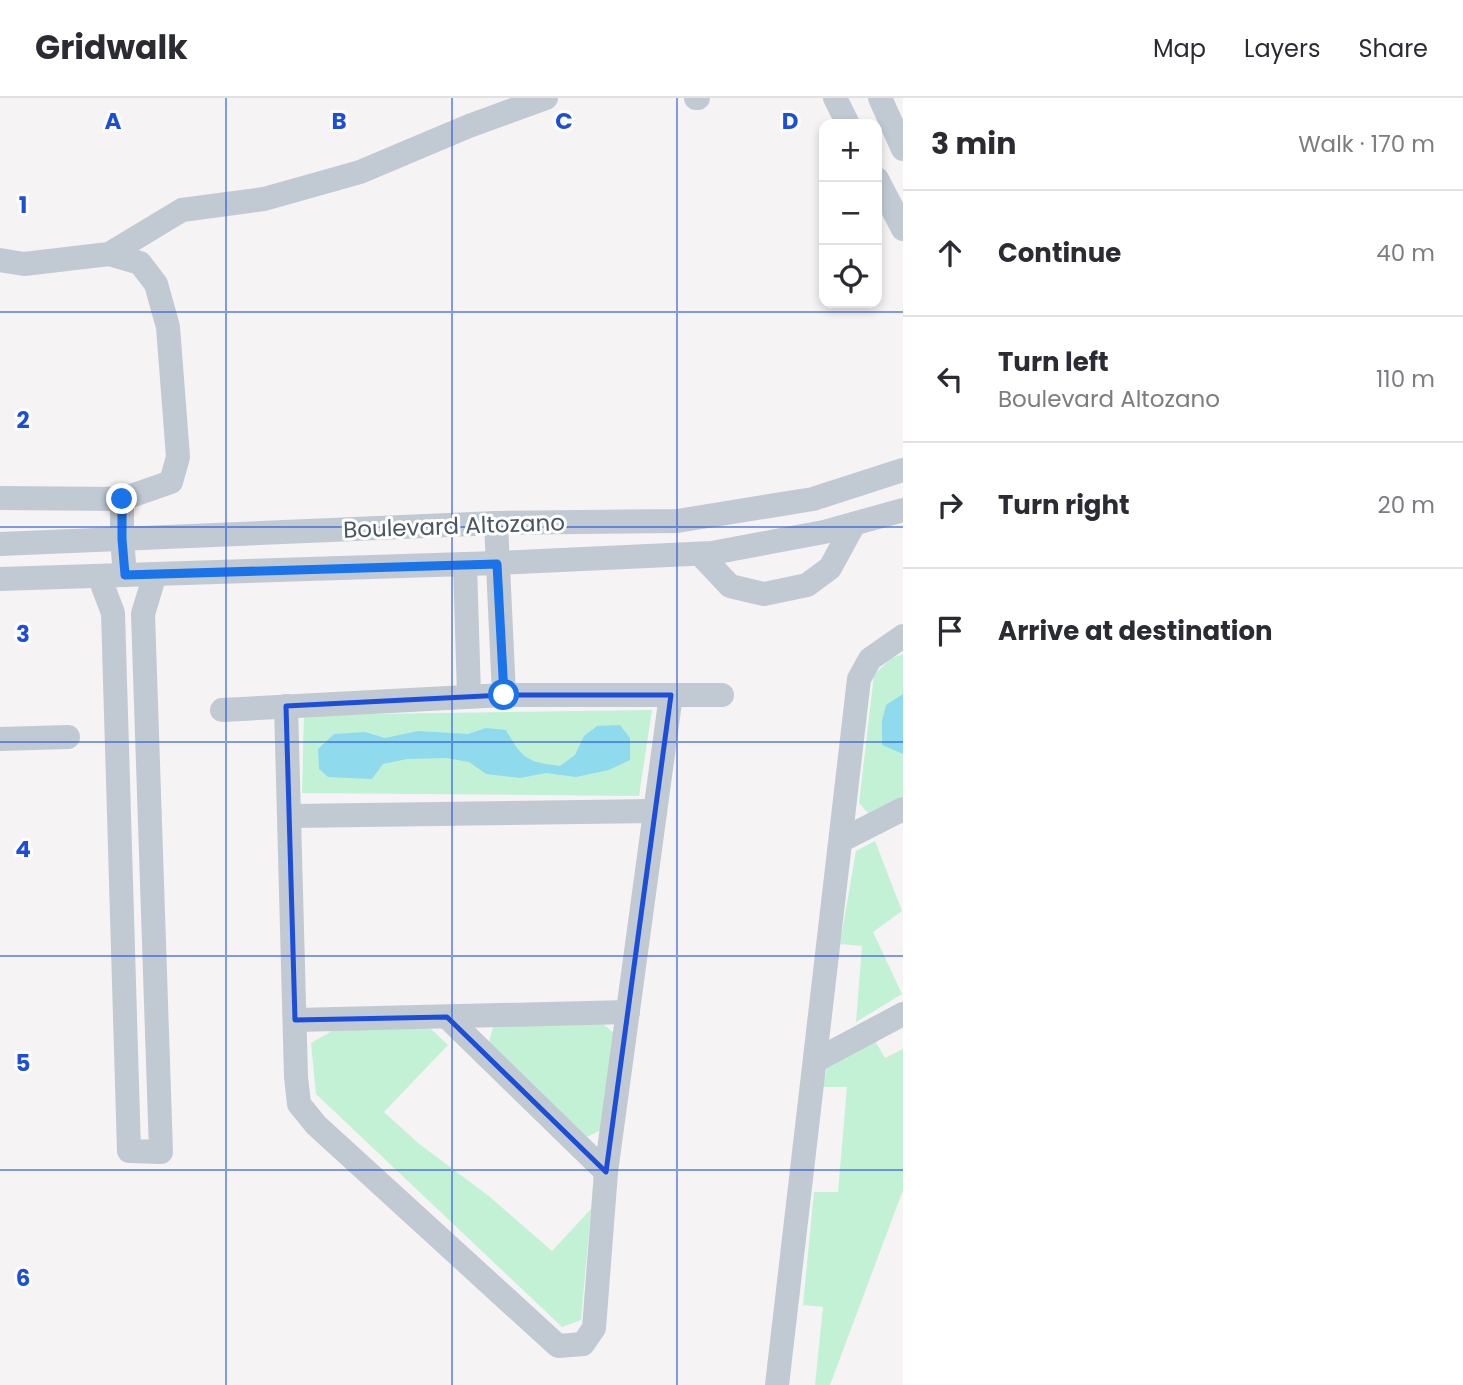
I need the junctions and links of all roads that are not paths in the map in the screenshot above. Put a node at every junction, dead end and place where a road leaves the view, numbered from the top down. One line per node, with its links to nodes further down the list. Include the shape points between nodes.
1 (546, 98): 8 (street, via 360,172 264,199 182,210)
2 (835, 98): 4 (street)
3 (880, 98): 5 (street)
4 (846, 119)
5 (903, 149)
6 (879, 182): 7 (street)
7 (903, 229)
8 (109, 254): 9 (street, via 24,264); 12 (street, via 140,263 156,284 168,327 177,457 171,482)
9 (0, 260)
10 (903, 470): 14 (street, Boulevard Altozano, via 813,499 677,521)
11 (0, 498): 12 (street)
12 (122, 499): 16 (street)
13 (903, 511): 15 (street, Boulevard Altozano)
14 (496, 523): 16 (street, Boulevard Altozano); 20 (street)
15 (853, 524): 18 (street, Boulevard Altozano); 18 (street, via 830,568 807,585 764,594 730,586)
16 (122, 539): 17 (street, Boulevard Altozano); 22 (street)
17 (0, 544)
18 (700, 554): 20 (street, Boulevard Altozano)
19 (465, 564): 20 (street, Boulevard Altozano); 21 (street, Boulevard Altozano); 29 (street)
20 (497, 564): 26 (street)
21 (155, 574): 22 (street, Boulevard Altozano); 23 (street, via 144,614 161,1152 129,1151 113,613)
22 (125, 575): 23 (street, Boulevard Altozano)
23 (99, 576): 24 (street, Boulevard Altozano)
24 (0, 579)
25 (903, 636): 37 (street, via 870,659 859,679)
26 (504, 695): 27 (street); 29 (street)
27 (671, 695): 28 (street); 35 (street)
28 (722, 695)
29 (469, 696): 30 (street)
30 (286, 706): 31 (street); 36 (street)
31 (222, 710)
32 (68, 737): 33 (street)
33 (0, 738)
34 (903, 809): 37 (street)
35 (655, 811): 36 (street); 38 (street)
36 (290, 816): 41 (street)
37 (842, 840): 42 (street)
38 (628, 1012): 40 (street); 43 (street)
39 (903, 1014): 42 (street)
40 (447, 1017): 41 (street); 43 (street)
41 (295, 1020): 43 (street, via 299,1104 316,1125 558,1346 583,1344 594,1328)
42 (815, 1061): 44 (street)
43 (606, 1172)
44 (777, 1385)

